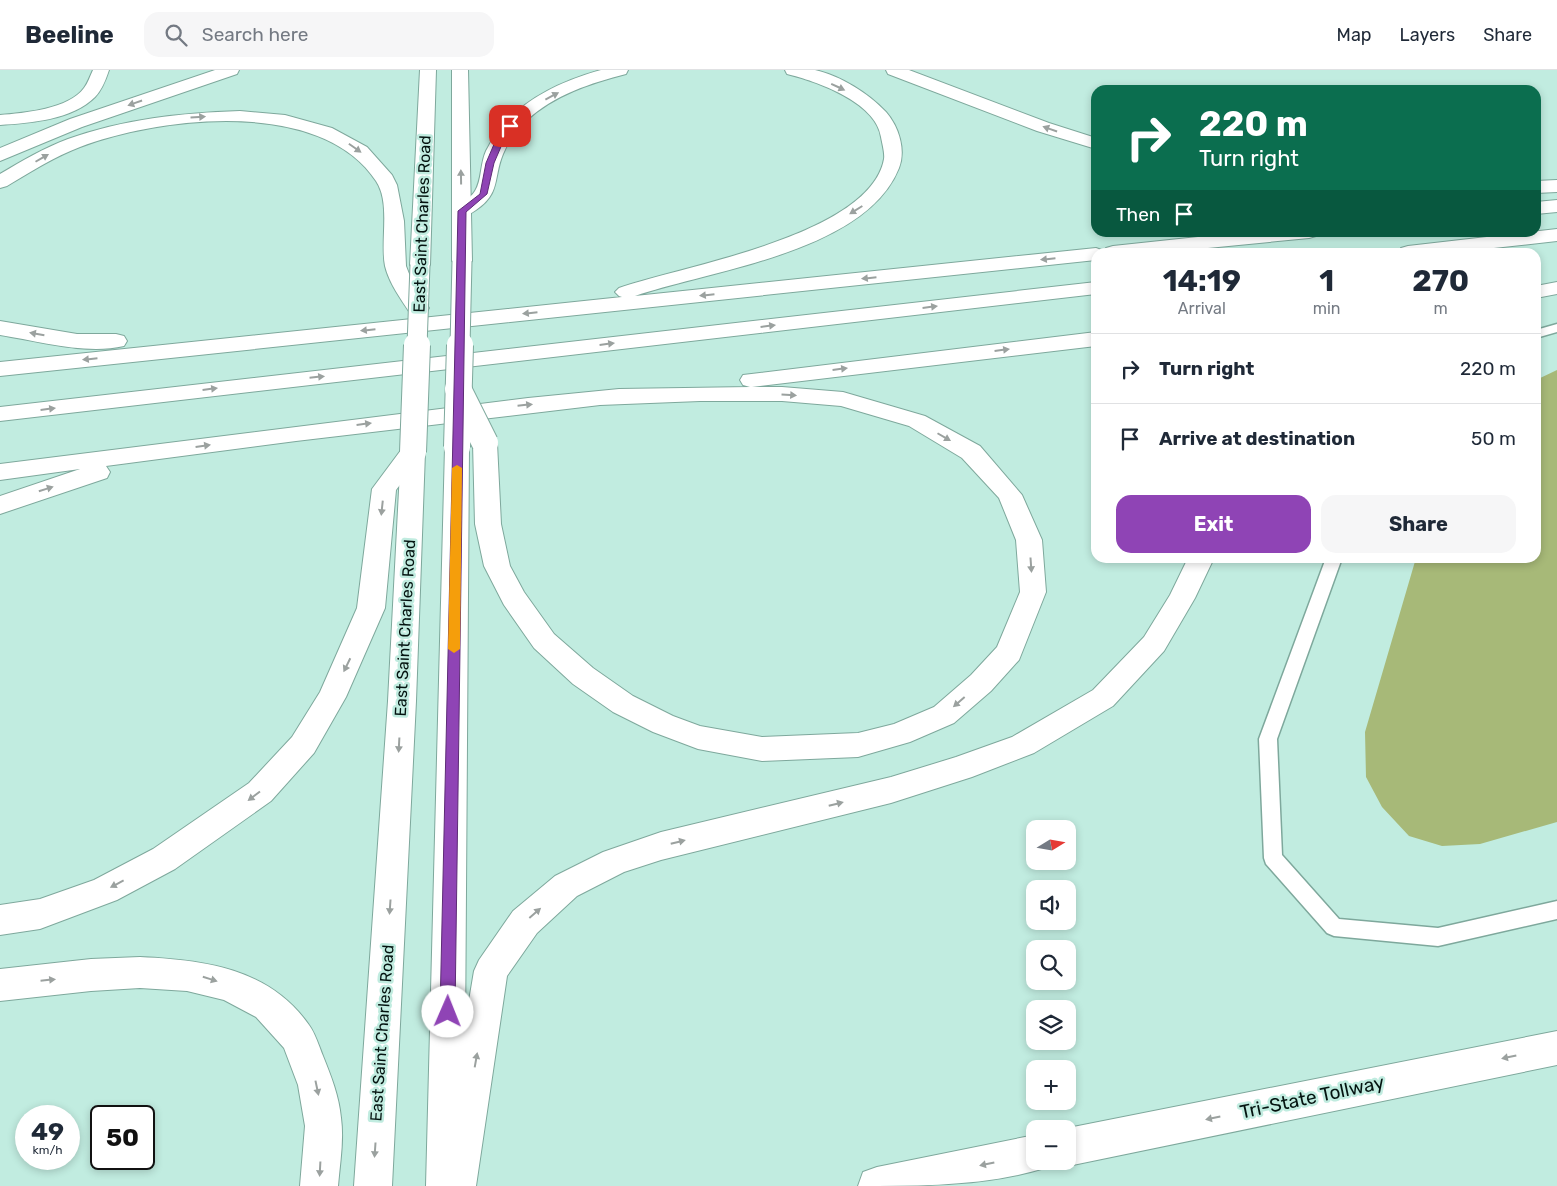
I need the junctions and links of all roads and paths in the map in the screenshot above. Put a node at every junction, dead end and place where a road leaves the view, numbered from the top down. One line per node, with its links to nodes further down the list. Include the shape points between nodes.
1 (102, 70): 8 (main road, via 89,93 73,104 39,115)
2 (231, 70): 10 (main road, one-way to 10, via 76,123)
3 (428, 70): 27 (main road, East Saint Charles Road, bridge)
4 (460, 70): 16 (main road, one-way to 4)
5 (620, 70): 16 (main road, one-way to 5, via 483,194 490,163 510,126 561,91)
6 (793, 70): 28 (main road, one-way to 28, via 849,92 875,111 888,127 893,145 892,162 887,177 876,192 844,217 797,241)
7 (894, 70): 9 (main road, one-way to 7)
8 (0, 120)
9 (1091, 142)
10 (0, 155)
11 (0, 182): 27 (main road, one-way to 27, via 74,142 143,124 187,117 230,116 298,124 335,136 350,145 376,166 385,179 391,193 395,268)
12 (1557, 186): 13 (main road)
13 (1541, 187)
14 (1557, 206): 15 (main road)
15 (1541, 208)
16 (462, 211): 37 (main road, bridge, via 458,389)
17 (1557, 236): 20 (main road)
18 (1260, 237): 19 (main road)
19 (1152, 248)
20 (1445, 248)
21 (1091, 255): 28 (main road, one-way to 28)
22 (1557, 276): 23 (main road)
23 (1541, 278)
24 (1557, 288): 26 (main road)
25 (1091, 289): 36 (main road, one-way to 25)
26 (1541, 291)
27 (418, 308): 39 (main road, East Saint Charles Road, bridge)
28 (579, 308): 33 (main road, one-way to 33)
29 (0, 328): 33 (main road, one-way to 29, via 77,341)
30 (1557, 328): 31 (lane)
31 (1541, 333)
32 (1091, 340): 35 (main road, one-way to 32)
33 (243, 343): 34 (main road, one-way to 34)
34 (0, 369)
35 (601, 398): 37 (main road, one-way to 37, via 700,394 843,398 917,421 971,452 1010,495 1029,540 1033,592 1009,653 944,715 900,734 858,745 762,749 698,737 664,724 623,704 583,676 544,641 514,598 497,566); 38 (main road, one-way to 35, via 528,404)
36 (0, 414)
37 (471, 445): 48 (main road)
38 (154, 452): 40 (main road); 41 (main road, one-way to 38)
39 (413, 452): 45 (main road, one-way to 45, via 384,488 370,608 364,624 332,698 302,745 260,792 164,859 105,890 40,914); 52 (main road, East Saint Charles Road, one-way to 52, via 401,721)
40 (0, 472)
41 (0, 505)
42 (1199, 563): 48 (main road, one-way to 42, via 491,971 525,922 566,886 614,862 661,846 891,790 1023,745 1102,698 1148,651 1182,598)
43 (1332, 563): 44 (lane, via 1268,739 1273,858 1334,927 1438,937)
44 (1557, 910)
45 (0, 920)
46 (0, 985): 51 (main road, one-way to 51, via 132,972 172,972 204,977 243,990 269,1006 297,1034 312,1067 323,1118)
47 (1557, 1048): 49 (main road, Tri-State Tollway, one-way to 49)
48 (457, 1108): 53 (main road); 54 (main road)
49 (1076, 1145)
50 (1026, 1156): 55 (main road, one-way to 55)
51 (320, 1186)
52 (373, 1186)
53 (445, 1186)
54 (457, 1186)
55 (877, 1186)

